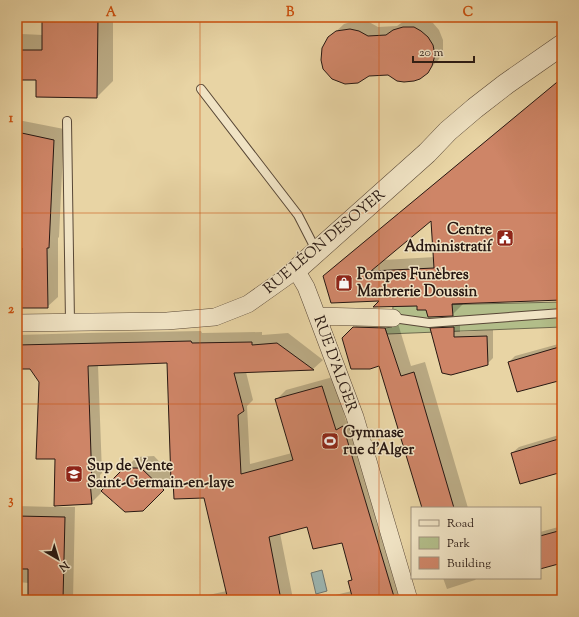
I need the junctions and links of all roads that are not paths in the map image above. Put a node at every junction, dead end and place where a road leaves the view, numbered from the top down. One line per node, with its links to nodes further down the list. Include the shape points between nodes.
1 (562, 45): 4 (street, RUE LÉON DESOYER, via 475,108)
2 (201, 89): 4 (lane, via 298,215)
3 (67, 121): 9 (lane)
4 (316, 251): 5 (street, RUE LÉON DESOYER)
5 (296, 270): 7 (street, RUE D'ALGER); 9 (street, RUE LÉON DESOYER, via 248,304 215,317 167,321)
6 (562, 313): 8 (lane, via 429,323)
7 (318, 316): 8 (street); 11 (street, RUE D'ALGER, via 355,417)
8 (392, 318)
9 (70, 322): 10 (street, RUE LÉON DESOYER)
10 (17, 323)
11 (409, 600)

